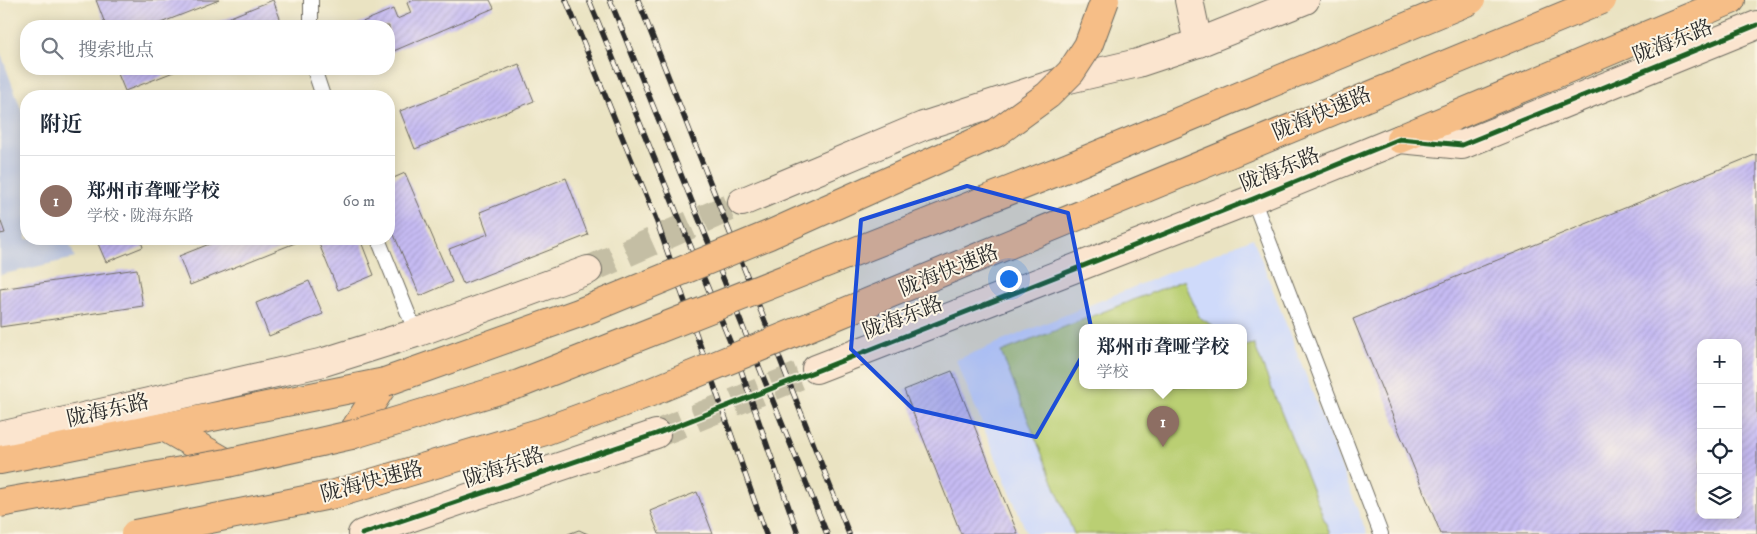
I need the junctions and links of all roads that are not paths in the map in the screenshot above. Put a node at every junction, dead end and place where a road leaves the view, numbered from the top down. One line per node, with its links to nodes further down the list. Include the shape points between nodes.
1 (311, 0): 8 (lane)
2 (1105, 0): 20 (highway, bridge, via 1088,46 1071,72 1048,95 996,133 769,236 606,302)
3 (1189, 0): 10 (street)
4 (1305, 0): 10 (street)
5 (1471, 0): 23 (highway, bridge, via 1070,168 609,350 519,384)
6 (1602, 0): 28 (highway, 陇海快速路, bridge, via 1340,106 1005,248 651,392 569,422 335,494)
7 (1731, 0): 13 (highway)
8 (311, 20)
9 (1757, 26): 13 (street, 陇海东路, via 1462,145)
10 (1198, 43): 15 (street, via 1138,63 1070,79 923,126)
11 (316, 75): 12 (lane)
12 (321, 90)
13 (1400, 139): 14 (street, 陇海东路)
14 (1253, 199): 19 (street, 陇海东路); 30 (lane)
15 (742, 202)
16 (380, 245): 18 (lane)
17 (588, 270): 18 (street, 陇海东路)
18 (416, 333): 24 (street, 陇海东路, via 324,362)
19 (816, 369)
20 (385, 382): 21 (highway); 23 (highway)
21 (164, 427): 25 (highway); 26 (highway)
22 (656, 434): 29 (street, 陇海东路)
23 (351, 435): 26 (highway, bridge)
24 (0, 436)
25 (0, 460)
26 (227, 463): 27 (highway, bridge)
27 (0, 503)
28 (135, 534)
29 (362, 534)
30 (1381, 534)

